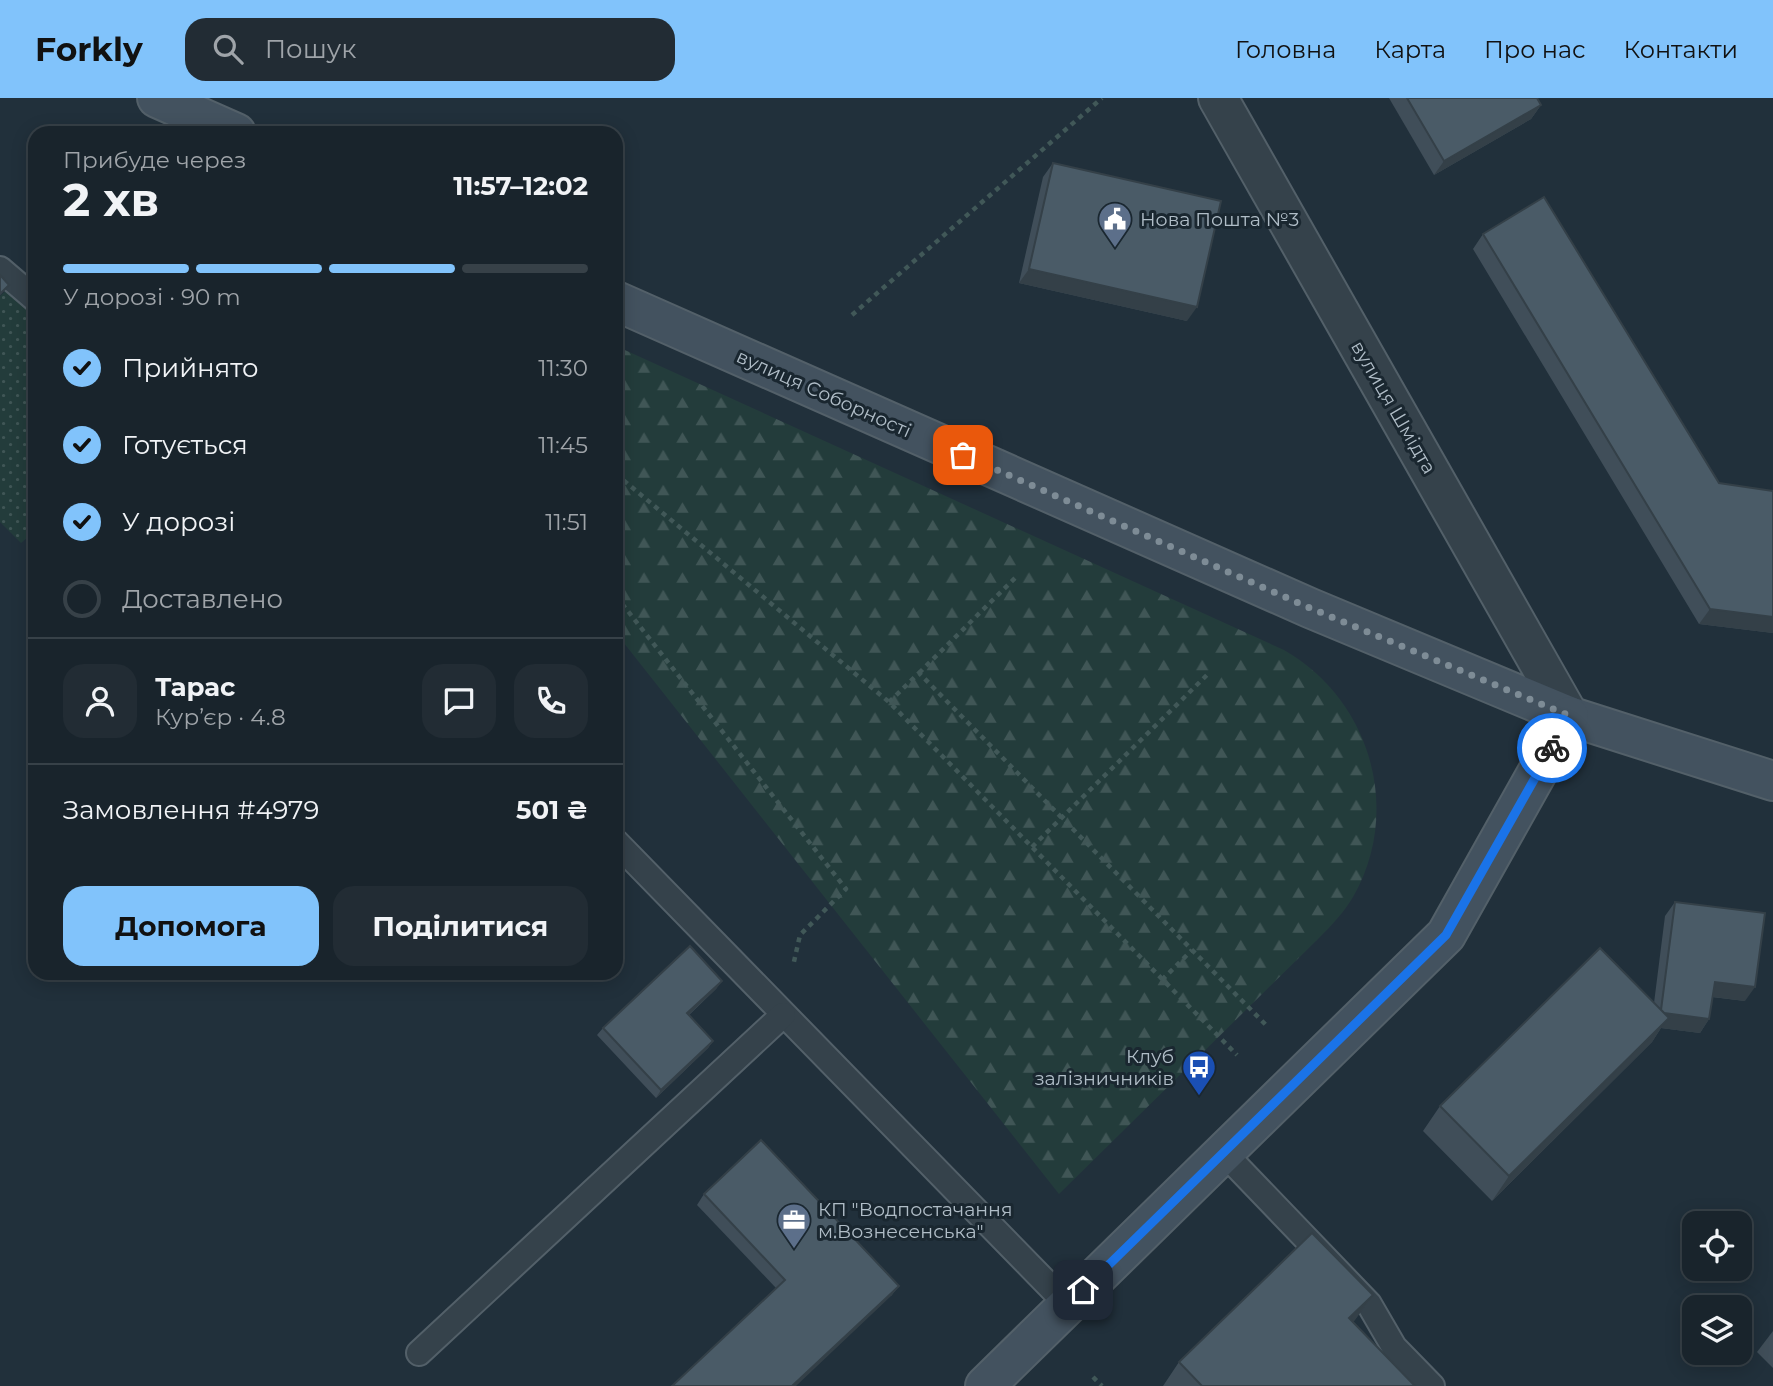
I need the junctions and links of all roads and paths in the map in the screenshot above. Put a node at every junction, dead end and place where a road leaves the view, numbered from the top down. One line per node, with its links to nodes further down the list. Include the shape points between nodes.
1 (158, 98): 4 (main road)
2 (1102, 98): 8 (path)
3 (1218, 98): 15 (street, вулиця Шмідта)
4 (220, 126)
5 (0, 269): 6 (lane)
6 (28, 293)
7 (623, 304): 15 (main road, вулиця Соборності, via 1310,608)
8 (852, 314)
9 (623, 480): 14 (path)
10 (1016, 577): 12 (path)
11 (623, 605): 22 (path, via 846,889 800,935)
12 (919, 673): 14 (path); 17 (path)
13 (1210, 673): 17 (path)
14 (889, 702): 18 (path)
15 (1570, 716): 16 (main road, вулиця Соборності); 25 (main road, via 1446,935)
16 (1773, 781)
17 (1062, 818): 18 (path); 20 (path)
18 (1032, 847): 21 (path)
19 (623, 849): 22 (lane)
20 (1192, 950): 21 (path); 23 (path)
21 (1162, 979): 24 (path)
22 (783, 1015): 26 (lane); 27 (lane)
23 (1266, 1025)
24 (1237, 1055)
25 (1223, 1152): 26 (main road); 31 (lane, via 1369,1304 1394,1347)
26 (1068, 1305): 29 (main road)
27 (419, 1353)
28 (1093, 1377): 30 (path)
29 (985, 1386)
30 (1102, 1386)
31 (1432, 1386)

